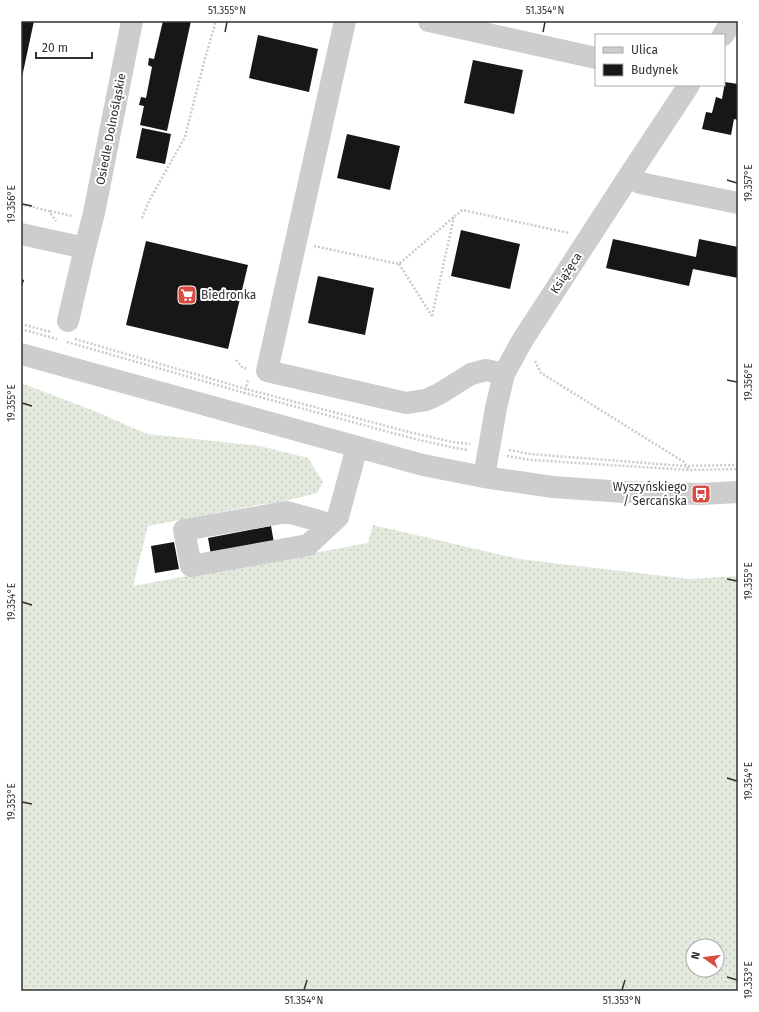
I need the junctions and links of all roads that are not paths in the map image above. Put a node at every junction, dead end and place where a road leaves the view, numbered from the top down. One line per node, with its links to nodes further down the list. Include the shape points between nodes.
1 (132, 21): 12 (street, Osiedle Dolnośląskie)
2 (345, 21): 15 (street, via 267,371 406,403 426,400 471,374 486,370)
3 (429, 21): 5 (street)
4 (732, 21): 6 (street)
5 (508, 29): 7 (street)
6 (724, 34)
7 (595, 58)
8 (688, 86): 9 (street, Książęca)
9 (629, 176): 10 (street, via 640,183); 15 (street, Książęca, via 522,341)
10 (738, 203)
11 (21, 234): 12 (street)
12 (85, 248): 13 (street, Osiedle Dolnośląskie)
13 (64, 330)
14 (21, 354): 16 (street)
15 (504, 374): 17 (street, Książęca)
16 (357, 446): 17 (street, via 423,465); 19 (street, via 338,517)
17 (484, 477): 18 (street, via 553,487 624,492)
18 (738, 492)
19 (330, 524): 19 (street, via 286,512 184,530 191,566 308,545)

